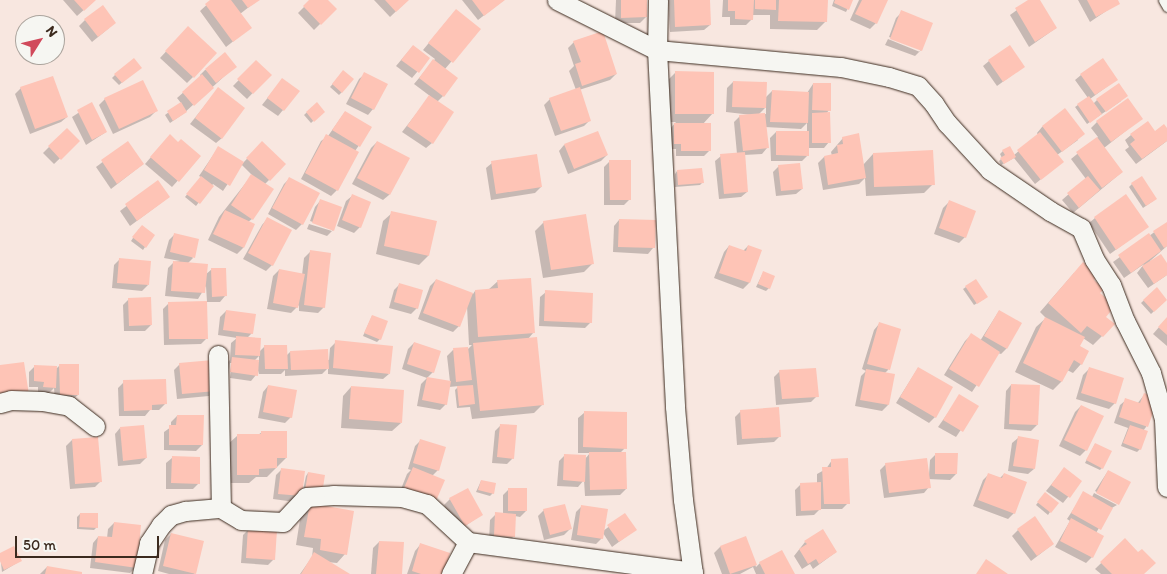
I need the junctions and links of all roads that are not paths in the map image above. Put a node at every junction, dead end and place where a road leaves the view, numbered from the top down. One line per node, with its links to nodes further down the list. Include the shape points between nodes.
1 (556, 0): 5 (street)
2 (658, 0): 5 (street)
3 (1163, 0): 4 (lane)
4 (1167, 6)
5 (657, 50): 9 (street, via 841,67 918,86 990,170 1081,228 1151,373 1164,419); 12 (street, via 675,407 682,500)
6 (218, 355): 10 (street)
7 (0, 403): 8 (street, via 42,401 69,406)
8 (95, 426)
9 (1167, 487)
10 (221, 508): 11 (street, via 241,520 283,522 306,497 402,497 427,504); 13 (street, via 185,510 171,515 149,543)
11 (468, 542): 12 (street); 14 (street)
12 (693, 573)
13 (142, 574)
14 (451, 574)

